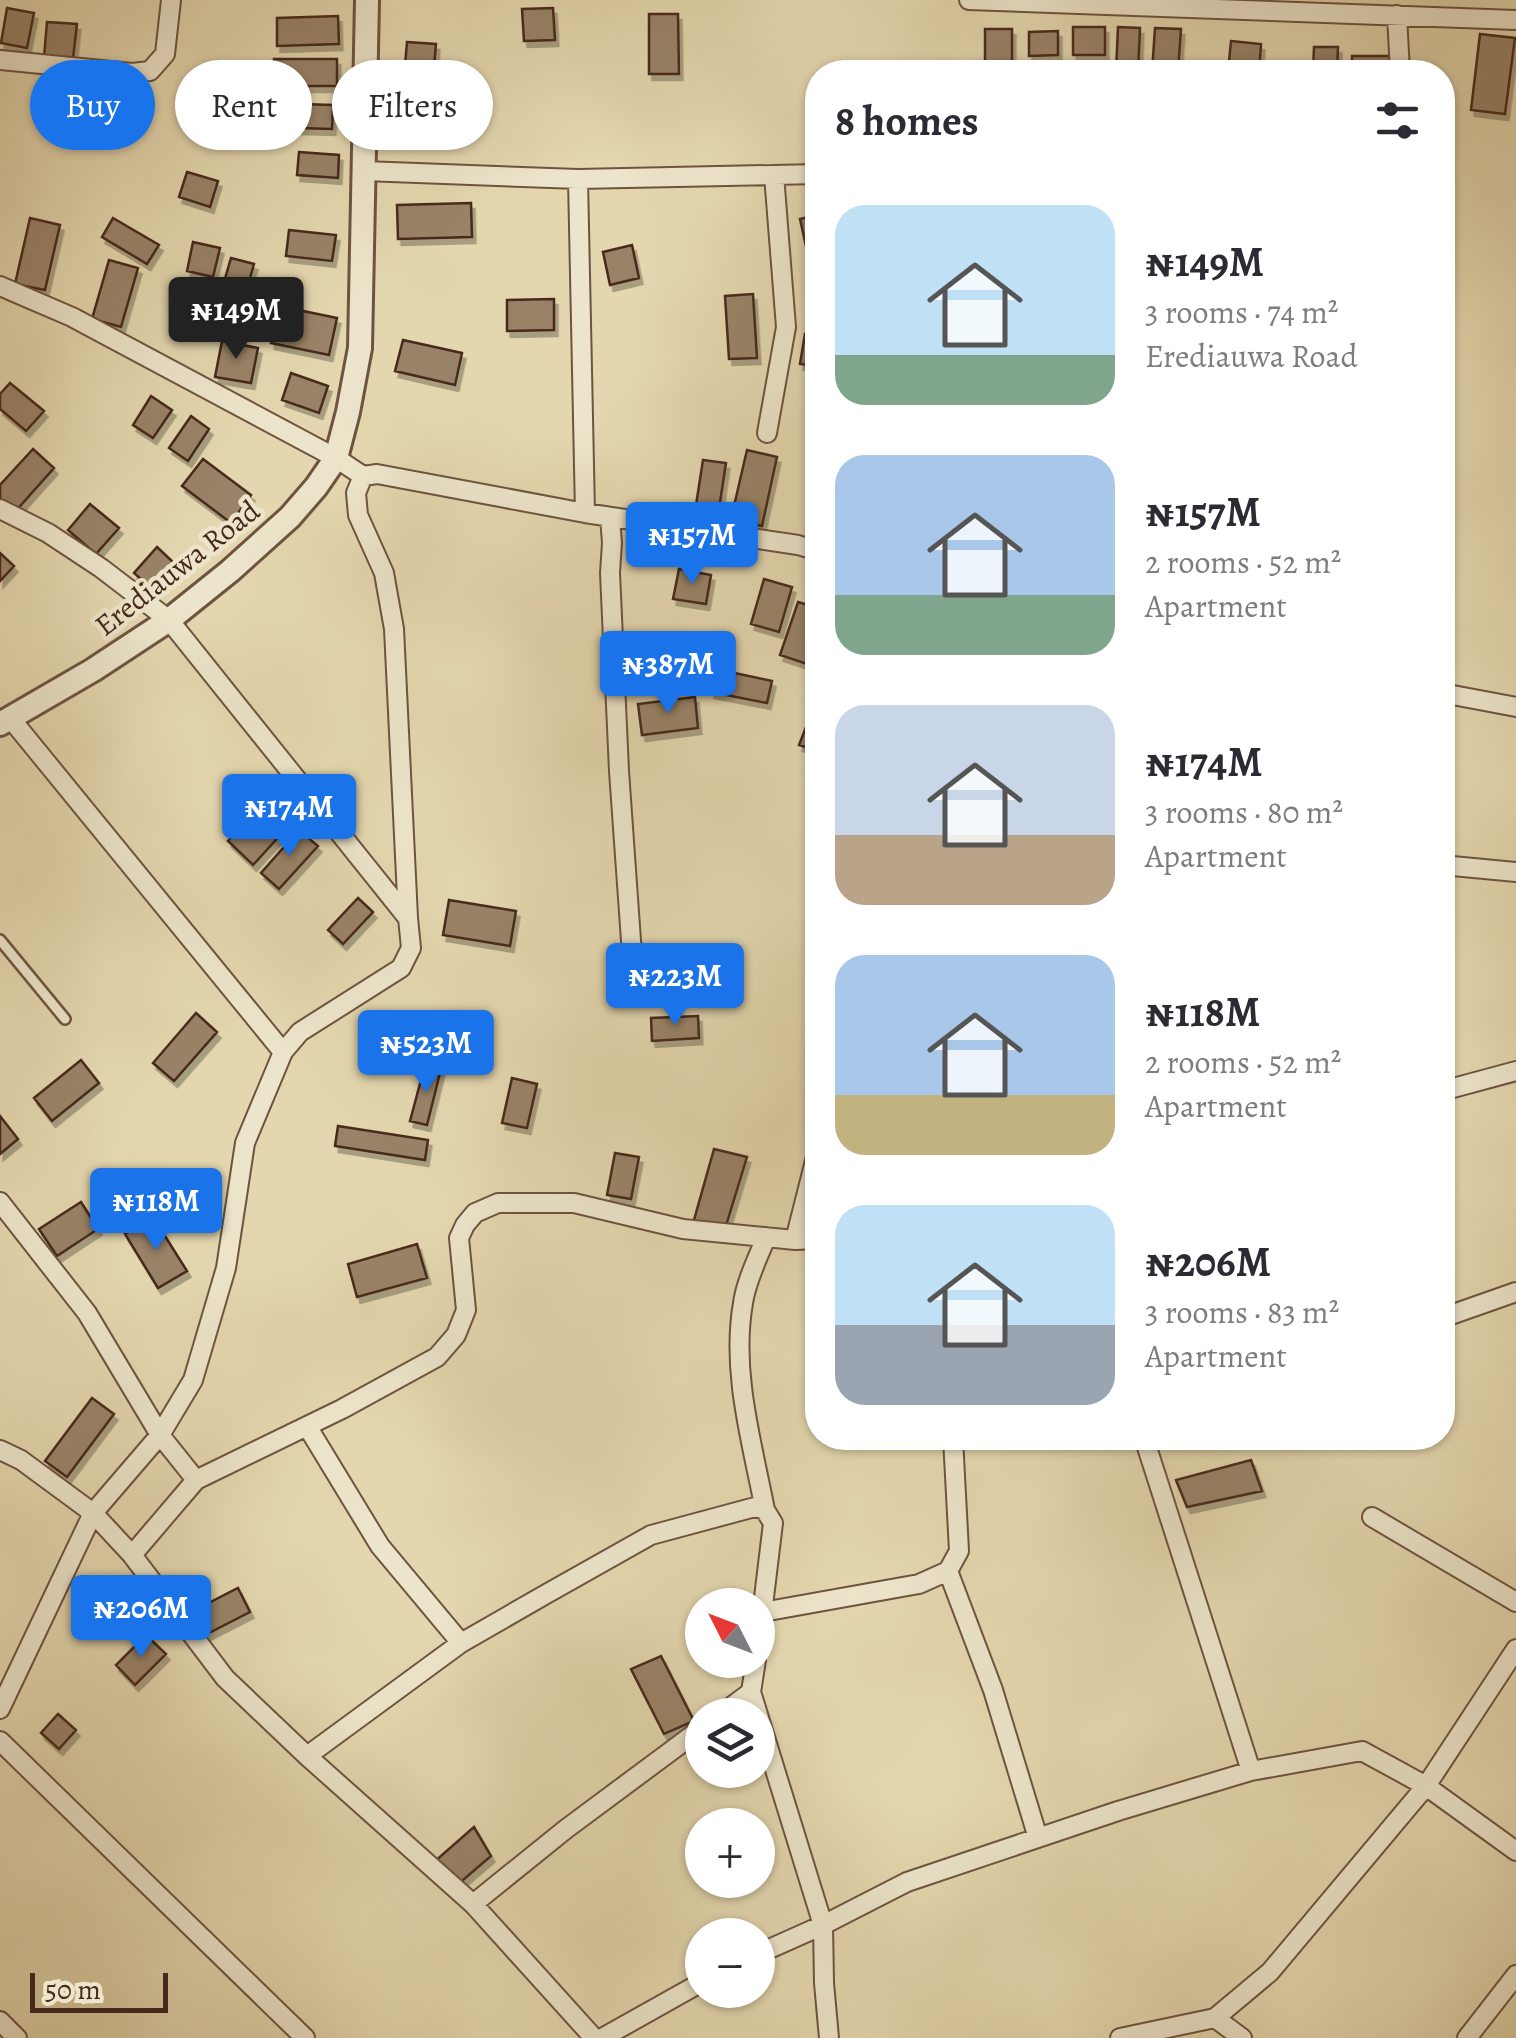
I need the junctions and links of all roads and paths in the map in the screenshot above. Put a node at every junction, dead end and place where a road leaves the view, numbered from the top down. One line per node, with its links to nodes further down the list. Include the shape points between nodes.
1 (171, 0): 7 (street, via 165,54 150,70)
2 (367, 0): 9 (street, Erediauwa Road)
3 (969, 0): 4 (street)
4 (1106, 2): 5 (street)
5 (1396, 15): 6 (street); 8 (street)
6 (1516, 20)
7 (0, 60)
8 (1399, 60)
9 (364, 171): 12 (street); 15 (street, Erediauwa Road, via 360,348)
10 (805, 174): 11 (street)
11 (774, 175): 12 (street); 14 (street, via 786,327)
12 (578, 178): 18 (street)
13 (0, 286): 15 (street, via 72,317)
14 (766, 433)
15 (336, 458): 16 (street); 21 (street, Erediauwa Road, via 290,517)
16 (363, 476): 18 (street); 27 (street, via 358,515 384,573 394,629)
17 (0, 509): 21 (street, via 88,559)
18 (584, 513): 19 (street)
19 (610, 517): 20 (street); 29 (street)
20 (805, 547)
21 (169, 620): 24 (street, Erediauwa Road); 27 (street)
22 (1455, 695): 23 (street)
23 (1516, 707)
24 (6, 722): 31 (street)
25 (1455, 866): 26 (street)
26 (1516, 872)
27 (408, 918): 31 (street, via 411,948 401,968 300,1032)
28 (0, 940): 30 (lane)
29 (634, 984)
30 (65, 1019)
31 (283, 1052): 42 (street, via 245,1143 226,1268 193,1380)
32 (1516, 1071): 33 (street)
33 (1455, 1087)
34 (805, 1200): 37 (street)
35 (0, 1202): 42 (street, via 88,1312)
36 (766, 1237): 37 (street); 41 (street, via 683,1229 574,1202 498,1202 475,1213 459,1238 466,1310 456,1335 437,1357); 47 (street, via 743,1299 739,1341)
37 (795, 1240): 38 (street)
38 (805, 1240)
39 (1516, 1292): 40 (street)
40 (1455, 1313)
41 (307, 1426): 46 (street); 55 (street, via 380,1546)
42 (160, 1435): 46 (street); 48 (street)
43 (0, 1450): 48 (street)
44 (954, 1450): 51 (street, via 959,1552)
45 (1148, 1450): 64 (street)
46 (196, 1480): 50 (street)
47 (765, 1510): 52 (street, via 773,1523); 55 (street, via 755,1506 652,1536)
48 (92, 1513): 50 (street); 60 (street)
49 (1372, 1517): 53 (street)
50 (132, 1556): 63 (street, via 224,1678)
51 (948, 1571): 54 (street, via 919,1584); 66 (street)
52 (765, 1588)
53 (1516, 1602)
54 (775, 1610)
55 (461, 1642): 63 (street)
56 (1516, 1649): 65 (street)
57 (753, 1678): 58 (street)
58 (751, 1692): 59 (street); 69 (street)
59 (743, 1698)
60 (0, 1709)
61 (685, 1741): 68 (street)
62 (0, 1742): 76 (street)
63 (307, 1756): 68 (street)
64 (1252, 1771): 65 (street, via 1362,1751); 66 (street)
65 (1426, 1786): 67 (street); 73 (street, via 1270,1972)
66 (1038, 1838): 69 (street, via 906,1882)
67 (1516, 1851)
68 (472, 1904): 77 (street)
69 (823, 1926): 70 (street); 79 (street)
70 (775, 1947)
71 (1516, 1975): 82 (street)
72 (685, 1992): 78 (street)
73 (1215, 2018): 80 (street); 81 (street)
74 (0, 2020): 75 (street)
75 (17, 2038)
76 (304, 2038)
77 (594, 2038)
78 (602, 2038)
79 (829, 2038)
80 (1120, 2038)
81 (1242, 2038)
82 (1467, 2038)

